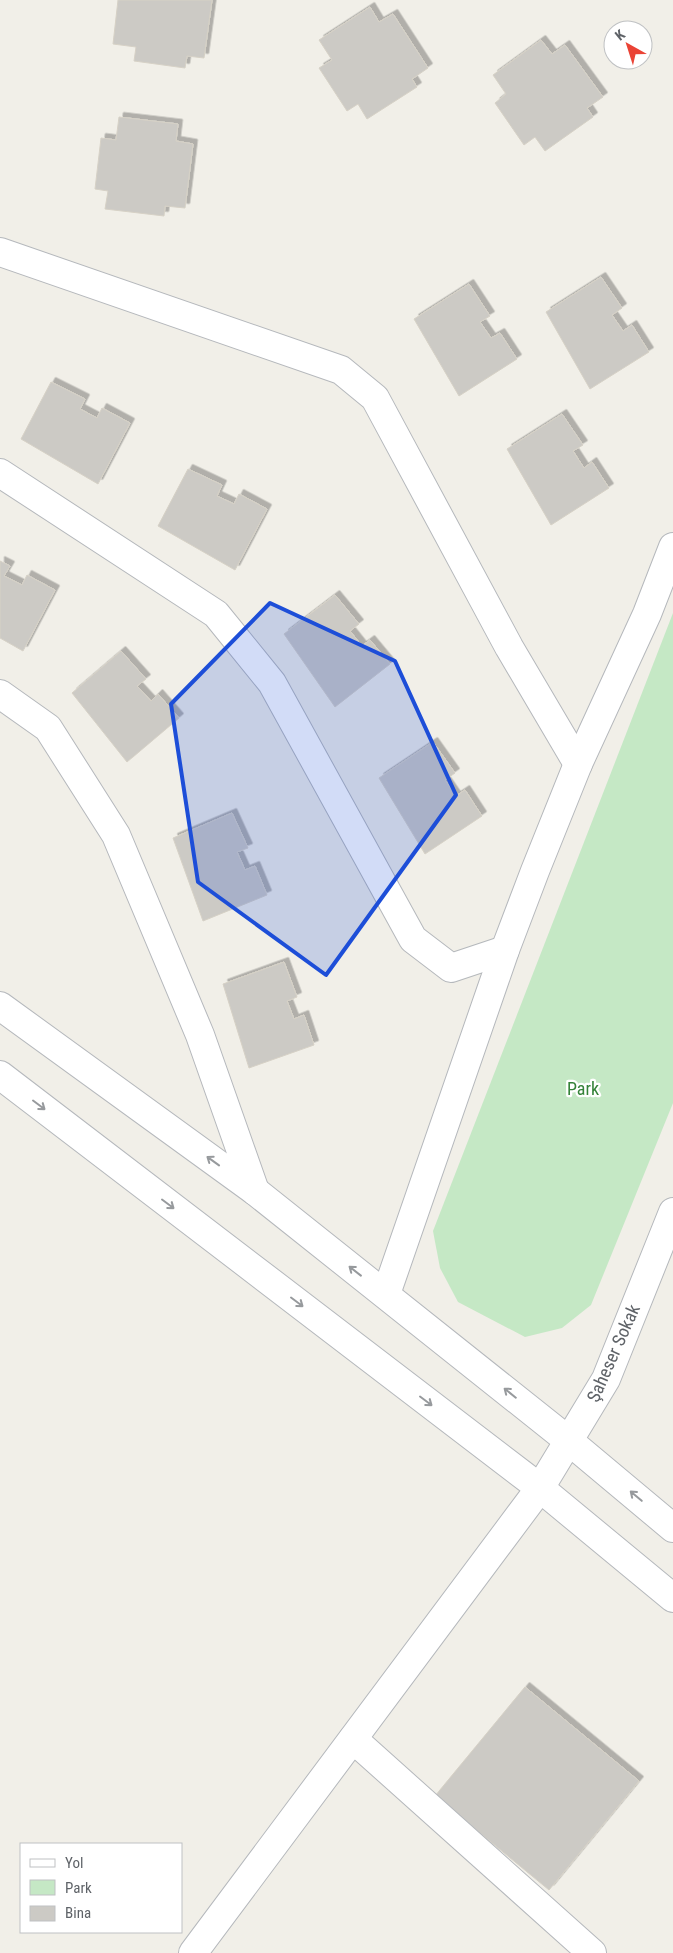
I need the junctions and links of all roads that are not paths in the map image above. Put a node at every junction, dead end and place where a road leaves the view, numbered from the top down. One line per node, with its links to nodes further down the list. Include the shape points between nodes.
1 (0, 252): 5 (street, via 341,370 375,398 509,648)
2 (0, 473): 6 (street, via 216,614 272,683 413,939 451,968)
3 (673, 547): 5 (street, via 647,614)
4 (0, 694): 9 (street, via 48,728 116,835 200,1035)
5 (578, 764): 6 (street)
6 (505, 950): 11 (street)
7 (0, 1006): 9 (street, one-way to 7)
8 (0, 1075): 13 (street, one-way to 13)
9 (255, 1191): 11 (street, one-way to 9)
10 (673, 1212): 12 (street, Şaheser Sokak, via 606,1379)
11 (386, 1294): 12 (street, one-way to 11)
12 (569, 1441): 13 (street, Şaheser Sokak); 14 (street, one-way to 12)
13 (540, 1488): 15 (street); 16 (street, Şaheser Sokak)
14 (673, 1528)
15 (673, 1598)
16 (353, 1739): 17 (street, Şaheser Sokak); 18 (street)
17 (193, 1953)
18 (592, 1953)

